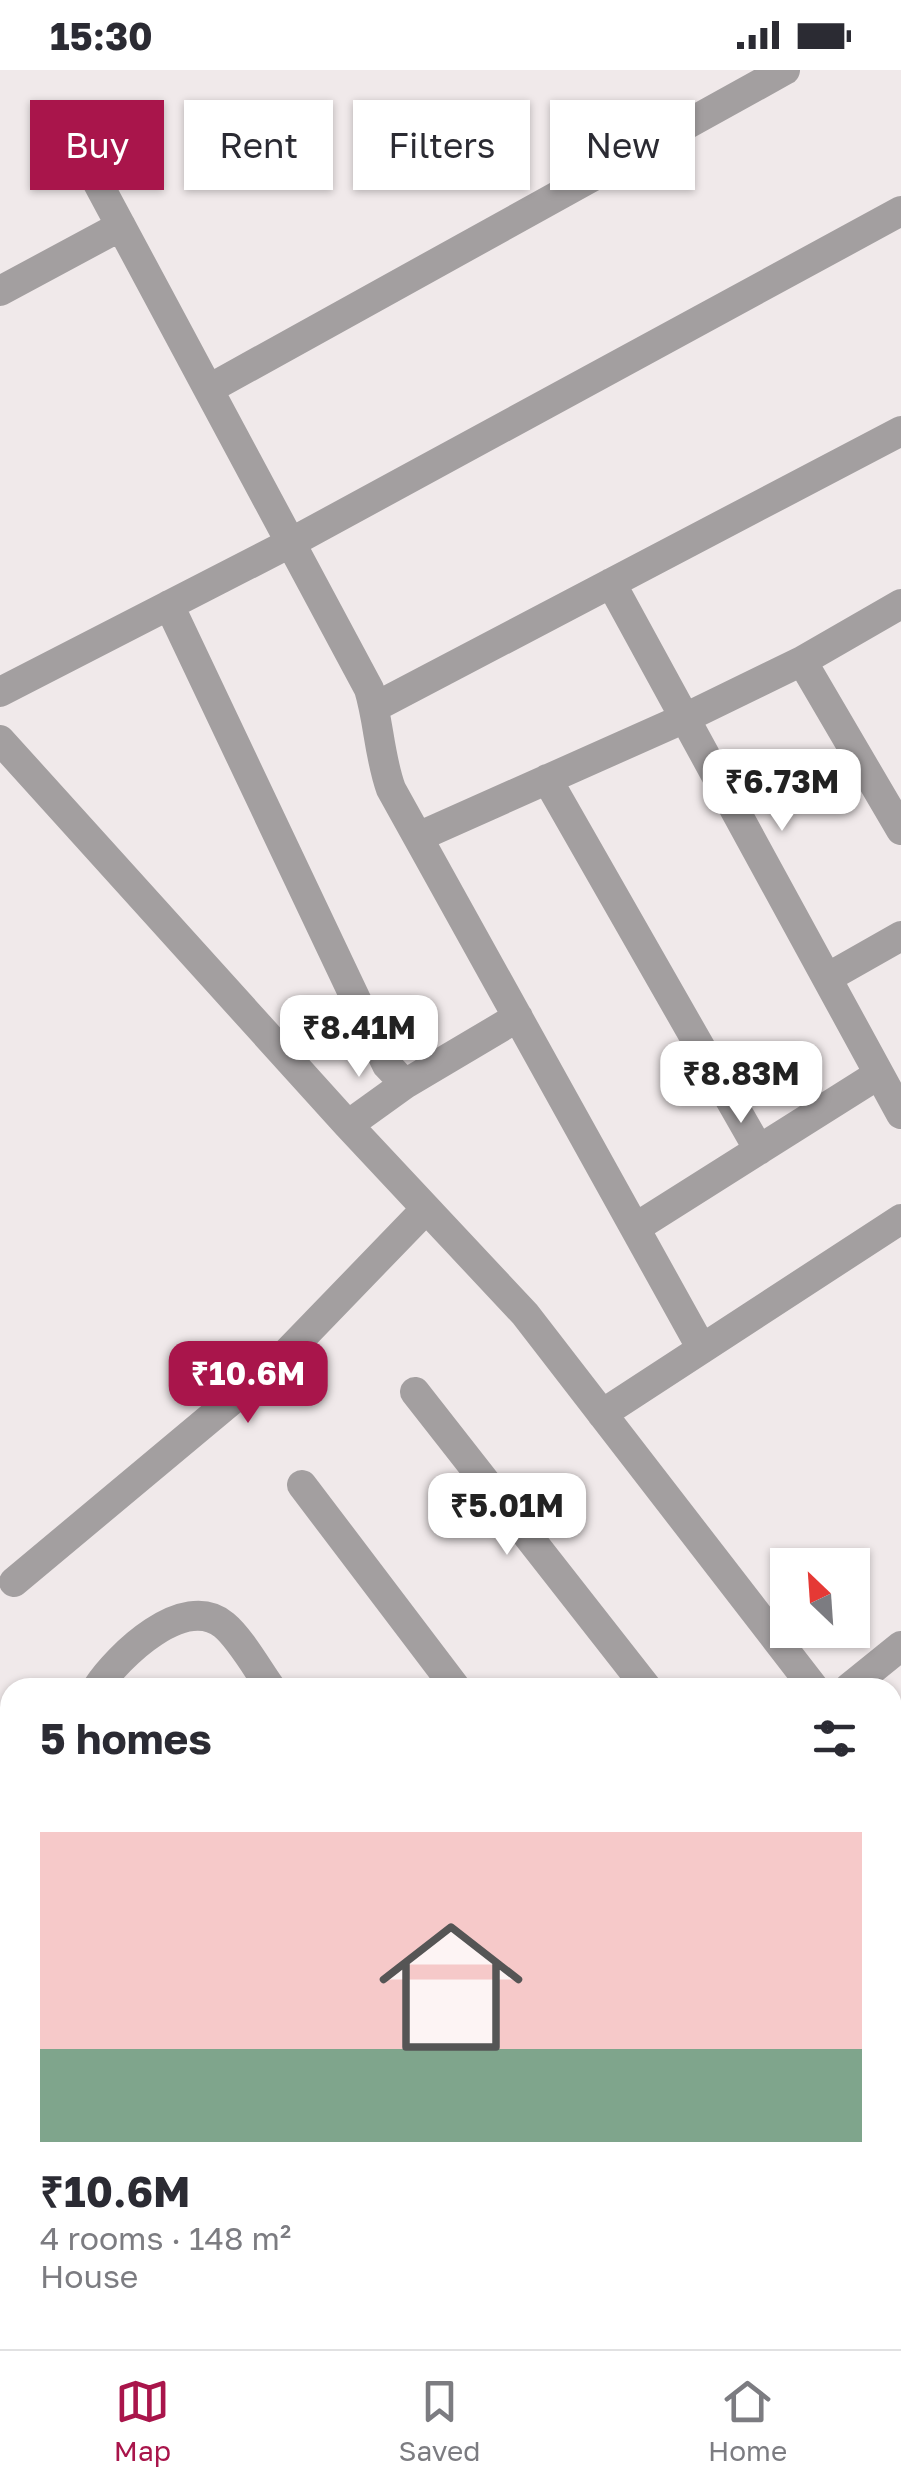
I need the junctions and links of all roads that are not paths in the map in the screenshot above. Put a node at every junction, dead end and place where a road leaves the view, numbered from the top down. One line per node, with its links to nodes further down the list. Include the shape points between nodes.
1 (786, 70): 6 (street)
2 (101, 190): 4 (street)
3 (901, 211): 8 (street)
4 (121, 226): 5 (street); 6 (street)
5 (0, 291)
6 (209, 389): 8 (street)
7 (901, 430): 9 (street)
8 (292, 542): 10 (street); 14 (street)
9 (611, 583): 14 (street); 15 (street)
10 (168, 604): 13 (street); 25 (street, via 388,1065)
11 (901, 604): 12 (street)
12 (802, 661): 15 (street); 18 (street)
13 (0, 692)
14 (375, 708): 20 (street, via 384,771)
15 (685, 718): 17 (street); 22 (street)
16 (0, 740): 27 (street)
17 (547, 779): 20 (street); 28 (street)
18 (889, 780): 19 (street)
19 (901, 830)
20 (418, 837): 23 (street)
21 (901, 936): 22 (street)
22 (826, 978): 24 (street)
23 (518, 1018): 25 (street); 31 (street)
24 (879, 1074): 26 (street); 28 (street)
25 (405, 1084): 27 (street)
26 (901, 1114)
27 (348, 1125): 29 (street)
28 (759, 1150): 31 (street)
29 (426, 1209): 34 (street, via 524,1314); 36 (street, via 281,1360)
30 (901, 1219): 32 (street)
31 (635, 1228): 32 (street)
32 (702, 1349): 34 (street)
33 (414, 1392): 41 (street)
34 (602, 1414): 42 (street)
35 (302, 1485): 40 (street)
36 (14, 1582)
37 (901, 1646): 43 (street)
38 (104, 1678): 39 (street, via 146,1636 200,1614 224,1624)
39 (264, 1678)
40 (448, 1678)
41 (639, 1678)
42 (806, 1678)
43 (861, 1678)

